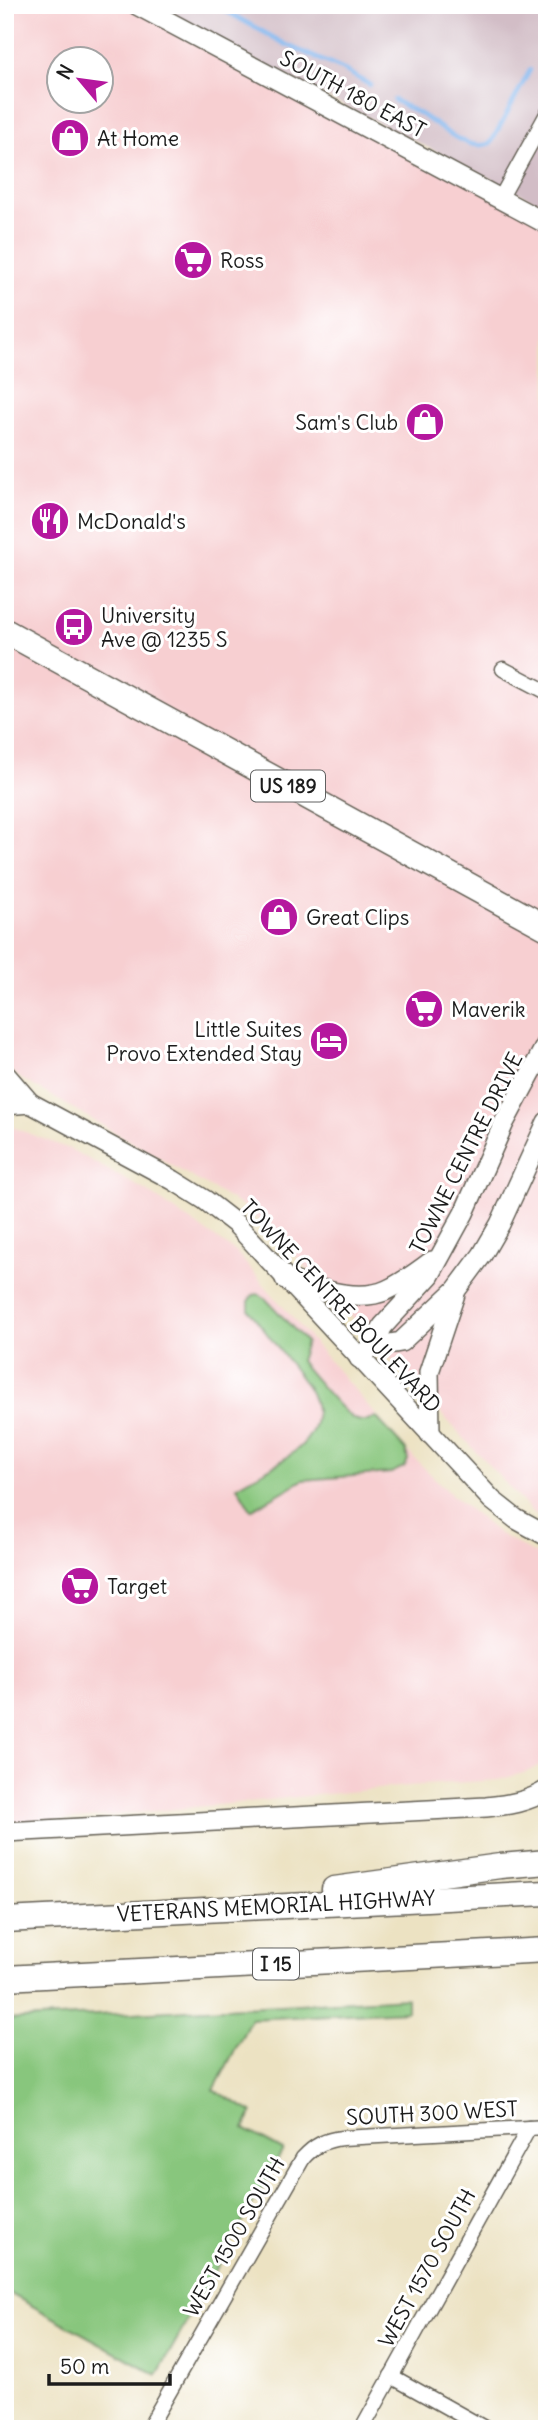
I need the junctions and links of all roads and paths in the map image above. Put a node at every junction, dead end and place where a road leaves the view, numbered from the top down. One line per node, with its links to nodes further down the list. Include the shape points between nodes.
1 (137, 5): 3 (street, SOUTH 180 EAST)
2 (547, 114): 3 (street)
3 (500, 199): 4 (street, SOUTH 180 EAST)
4 (547, 224)
5 (5, 631): 8 (highway, US 189)
6 (503, 669): 7 (street)
7 (547, 692)
8 (547, 928)
9 (547, 1043): 14 (street, TOWNE CENTRE DRIVE)
10 (5, 1074): 11 (street)
11 (30, 1103): 12 (street); 15 (street, TOWNE CENTRE BOULEVARD, via 205,1200 249,1236)
12 (5, 1105)
13 (547, 1122): 16 (street, via 500,1224)
14 (442, 1254): 15 (street, via 385,1291 361,1295); 17 (street, TOWNE CENTRE DRIVE)
15 (285, 1279): 17 (street, TOWNE CENTRE BOULEVARD)
16 (456, 1290): 17 (street, via 401,1342); 18 (street, via 429,1372)
17 (366, 1353): 18 (street, TOWNE CENTRE BOULEVARD)
18 (430, 1434): 19 (street, TOWNE CENTRE BOULEVARD, via 492,1500)
19 (547, 1536)
20 (547, 1790): 21 (street, via 529,1800 486,1807)
21 (5, 1832)
22 (547, 1862): 24 (highway)
23 (547, 1893): 24 (highway, VETERANS MEMORIAL HIGHWAY)
24 (170, 1912): 25 (highway, VETERANS MEMORIAL HIGHWAY)
25 (5, 1920)
26 (547, 1950): 27 (highway, I 15)
27 (5, 1978)
28 (547, 2127): 29 (street, SOUTH 300 WEST)
29 (529, 2128): 30 (street, SOUTH 300 WEST); 31 (street, WEST 1570 SOUTH)
30 (320, 2143): 32 (street, WEST 1500 SOUTH, via 303,2158)
31 (391, 2376): 33 (street, WEST 1570 SOUTH); 34 (street)
32 (148, 2429)
33 (362, 2429)
34 (486, 2429)

